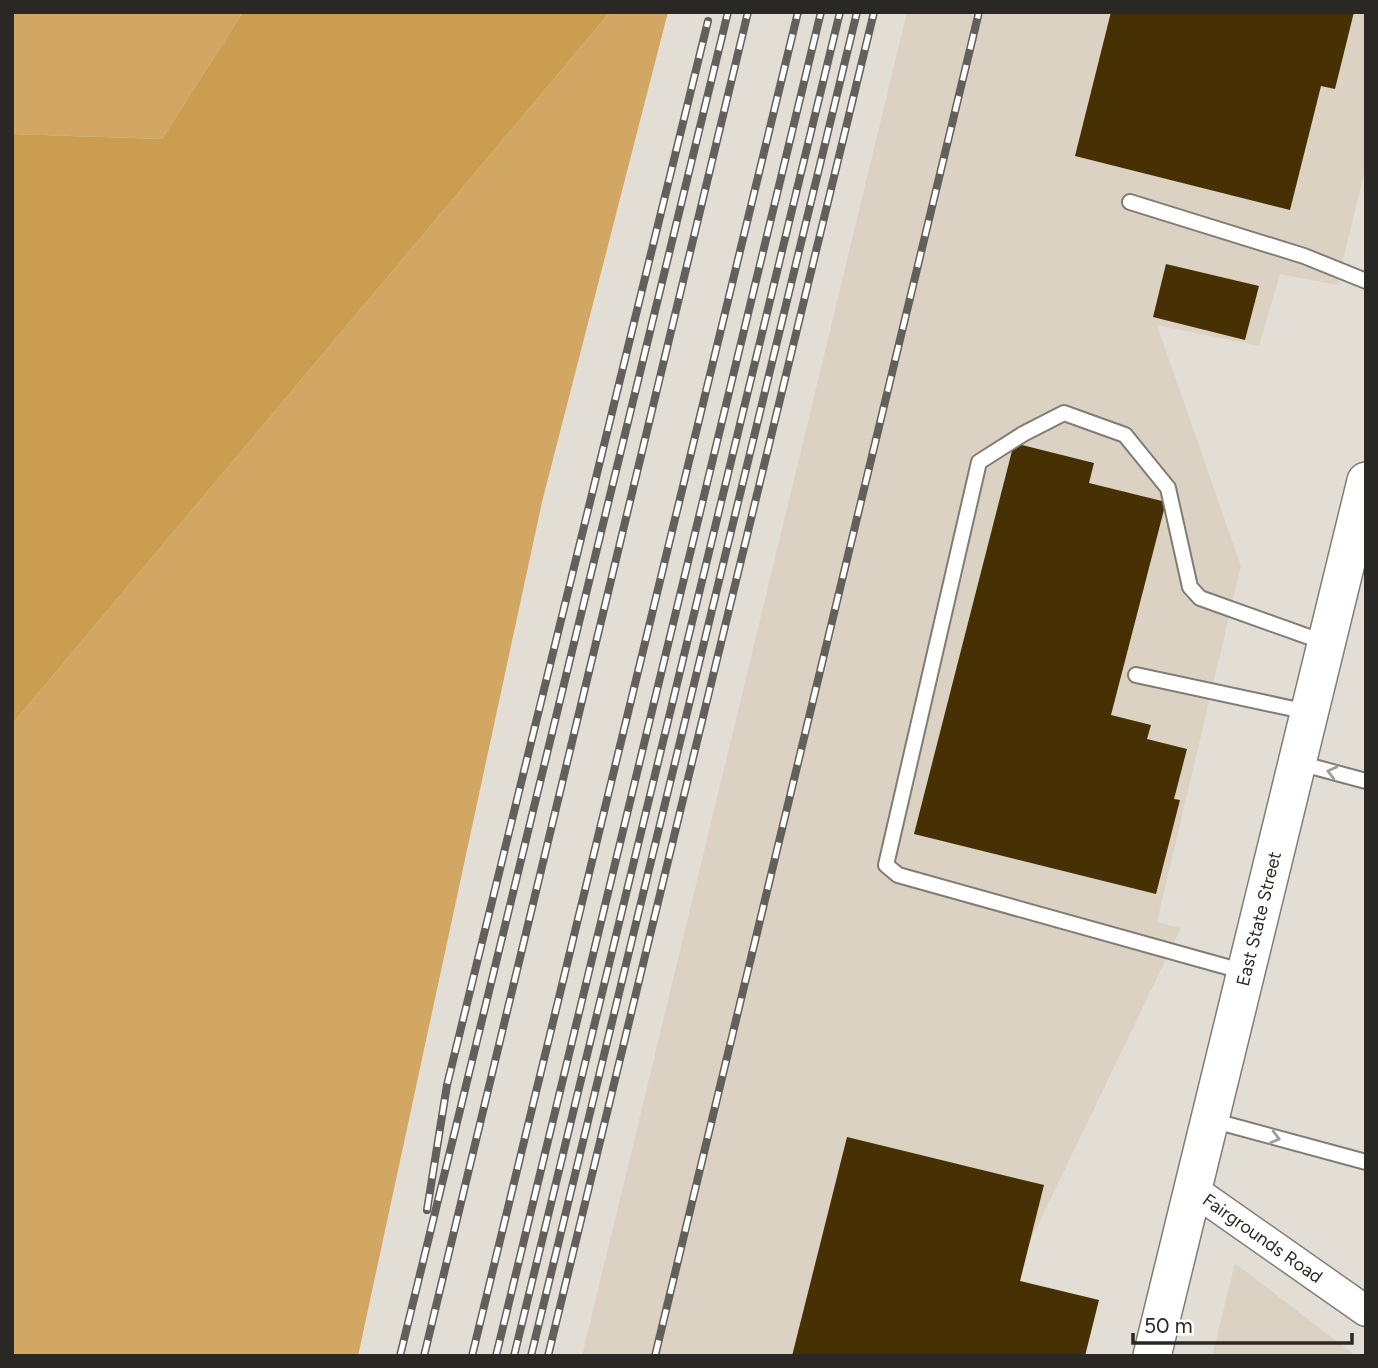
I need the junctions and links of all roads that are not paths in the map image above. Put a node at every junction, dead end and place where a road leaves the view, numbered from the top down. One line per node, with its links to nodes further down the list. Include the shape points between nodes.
1 (1130, 202): 2 (lane, via 1304,256)
2 (1366, 281)
3 (1366, 481): 4 (street, East State Street)
4 (1326, 643): 6 (street, East State Street); 9 (lane, via 1200,598 1190,587 1168,488 1125,436 1064,413 979,462 886,865 898,875)
5 (1136, 675): 6 (lane)
6 (1309, 712): 7 (street, East State Street)
7 (1299, 763): 8 (lane, one-way to 7); 9 (street, East State Street)
8 (1366, 781)
9 (1247, 973): 10 (street, East State Street)
10 (1209, 1120): 11 (lane, one-way to 11); 12 (street, East State Street)
11 (1366, 1161)
12 (1192, 1189): 13 (street, Fairgrounds Road); 14 (street, East State Street)
13 (1366, 1311)
14 (1152, 1356)

